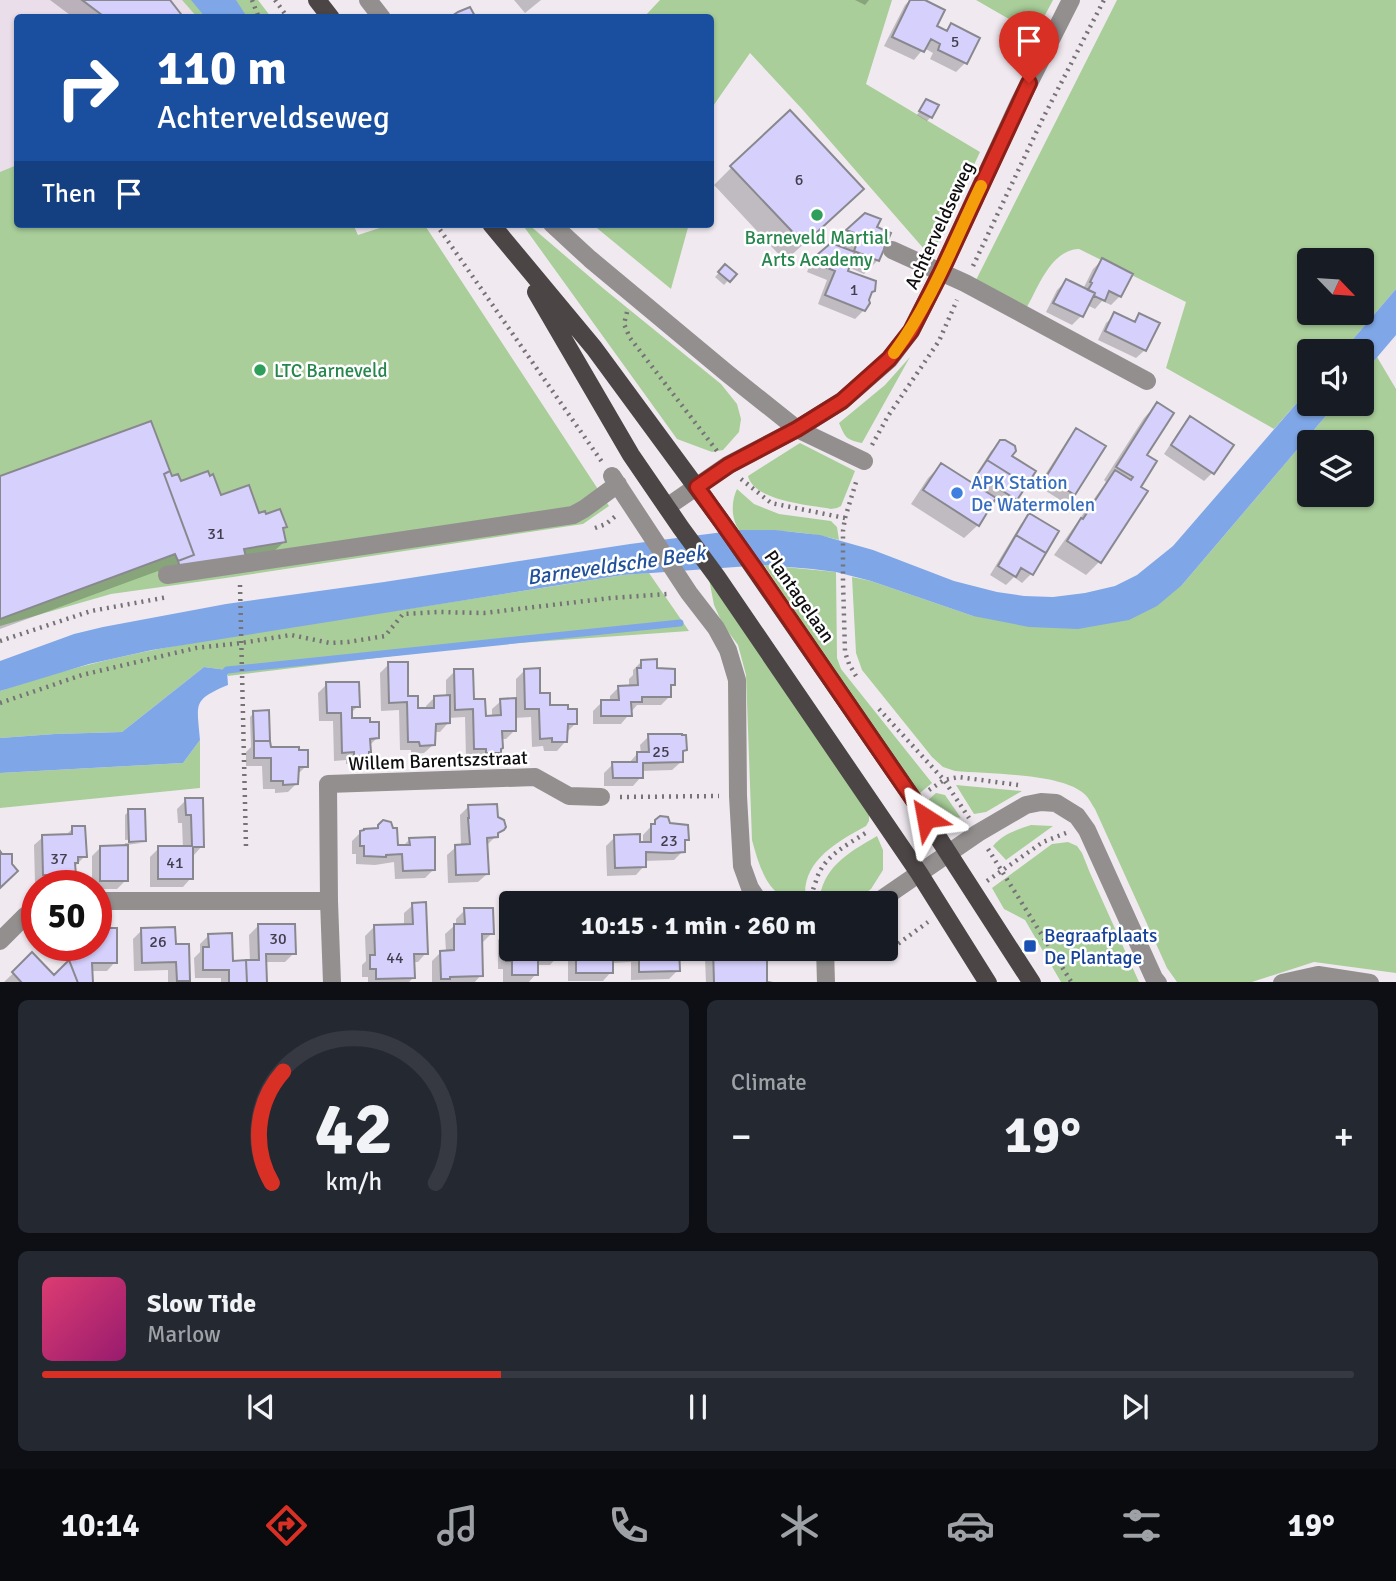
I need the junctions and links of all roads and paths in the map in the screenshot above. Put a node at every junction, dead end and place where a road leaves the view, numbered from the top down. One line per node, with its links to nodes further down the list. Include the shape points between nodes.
1 (317, 0): 4 (main road)
2 (368, 0): 5 (street)
3 (1071, 0): 11 (street, Achterveldseweg)
4 (328, 14)
5 (379, 14)
6 (439, 228): 17 (path)
7 (494, 228): 9 (main road, Plantagelaan)
8 (556, 228): 12 (street)
9 (511, 249): 18 (main road, Plantagelaan, via 594,348); 19 (main road, Plantagelaan)
10 (892, 250): 11 (street)
11 (941, 272): 13 (street); 14 (street, Achterveldseweg, via 911,331 889,359 842,401)
12 (635, 296): 14 (street); 16 (path, via 624,324 630,338)
13 (1147, 381)
14 (797, 429): 15 (street); 16 (street, Achterveldseweg)
15 (864, 461)
16 (729, 465): 18 (street, Achterveldseweg); 20 (path, via 771,503)
17 (615, 480): 22 (street, via 573,515); 24 (street)
18 (697, 487): 19 (street, Achterveldseweg); 34 (main road, Plantagelaan)
19 (667, 507): 36 (main road, Plantagelaan)
20 (845, 518)
21 (844, 531): 26 (path, via 845,652)
22 (167, 575)
23 (240, 585): 25 (path)
24 (689, 593): 25 (path, via 611,597 484,614 404,614 386,636 348,642 291,635); 29 (street, via 716,628 737,680)
25 (241, 641): 27 (path, via 82,675); 33 (path)
26 (859, 681)
27 (0, 703)
28 (876, 705): 31 (path, via 944,780 958,777 1028,786)
29 (738, 796): 30 (path); 38 (street, via 743,866)
30 (601, 797): 41 (street, Willem Barentszstraat, via 569,796 535,777 328,784)
31 (1056, 803): 32 (street, via 1077,816); 34 (street, via 1026,805)
32 (1087, 830): 35 (path, via 1043,842); 52 (street)
33 (246, 847)
34 (949, 853): 36 (street); 37 (main road, Plantagelaan)
35 (1001, 871): 37 (path); 51 (path)
36 (919, 873): 39 (street); 42 (main road, Plantagelaan)
37 (972, 890): 50 (main road, Plantagelaan)
38 (752, 891)
39 (893, 891)
40 (112, 901): 41 (street)
41 (329, 901): 47 (street)
42 (942, 912): 45 (path); 49 (main road, Plantagelaan)
43 (21, 919): 44 (street)
44 (0, 941)
45 (898, 944)
46 (830, 961): 48 (street)
47 (332, 982)
48 (826, 982)
49 (988, 982)
50 (1032, 982)
51 (1072, 982)
52 (1158, 982)
53 (1282, 982): 54 (street, via 1318,975)
54 (1370, 982)

